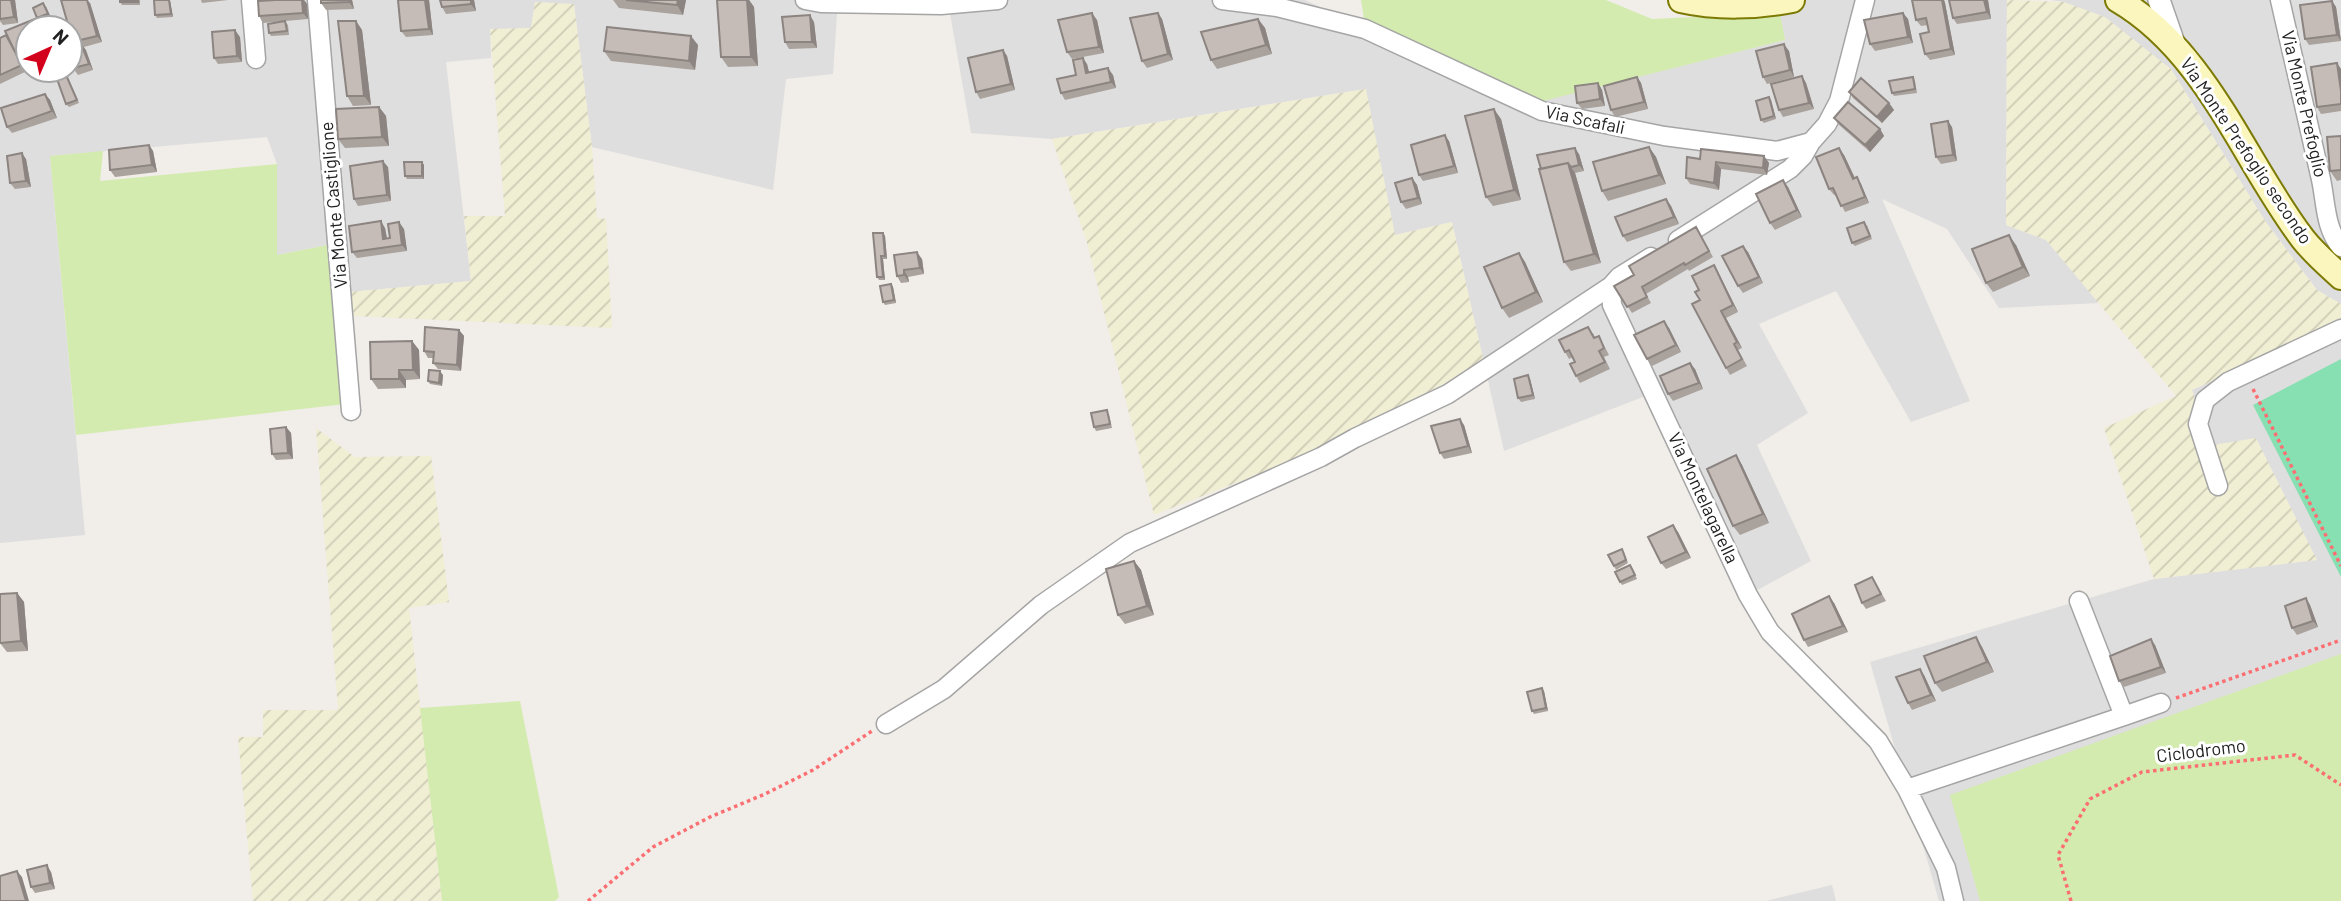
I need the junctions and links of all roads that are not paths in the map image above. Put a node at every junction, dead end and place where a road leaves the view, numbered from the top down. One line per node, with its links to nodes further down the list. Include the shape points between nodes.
1 (251, 0): 14 (street)
2 (317, 0): 20 (street, Via Monte Castiglione)
3 (805, 0): 12 (street)
4 (998, 0): 12 (street)
5 (1222, 0): 15 (street, Via Scafali, via 1277,7 1365,29 1542,111 1664,136 1777,151)
6 (1681, 0): 7 (main road, via 1735,6)
7 (1792, 0)
8 (1865, 0): 15 (street, via 1839,101)
9 (2118, 0): 13 (main road, Via Monte Prefoglio secondo)
10 (2159, 0): 13 (street)
11 (2280, 0): 16 (street, Via Monte Prefoglio, via 2327,218)
12 (940, 3)
13 (2175, 46): 17 (main road, Via Monte Prefoglio secondo, via 2303,239)
14 (256, 59)
15 (1811, 142): 18 (street, via 1790,169)
16 (2341, 247)
17 (2341, 277)
18 (1611, 286): 25 (street, via 1448,394 1130,543 1041,605 944,689); 26 (street, Via Montelagarella, via 1612,305 1748,595 1770,632 1878,741)
19 (2341, 328): 21 (street, via 2245,373 2205,400 2198,425)
20 (351, 411)
21 (2218, 486)
22 (2079, 601): 24 (street)
23 (2161, 704): 24 (street)
24 (2124, 716): 26 (street)
25 (886, 723)
26 (1908, 789): 27 (street, Via Montelagarella, via 1946,869)
27 (1954, 901)

